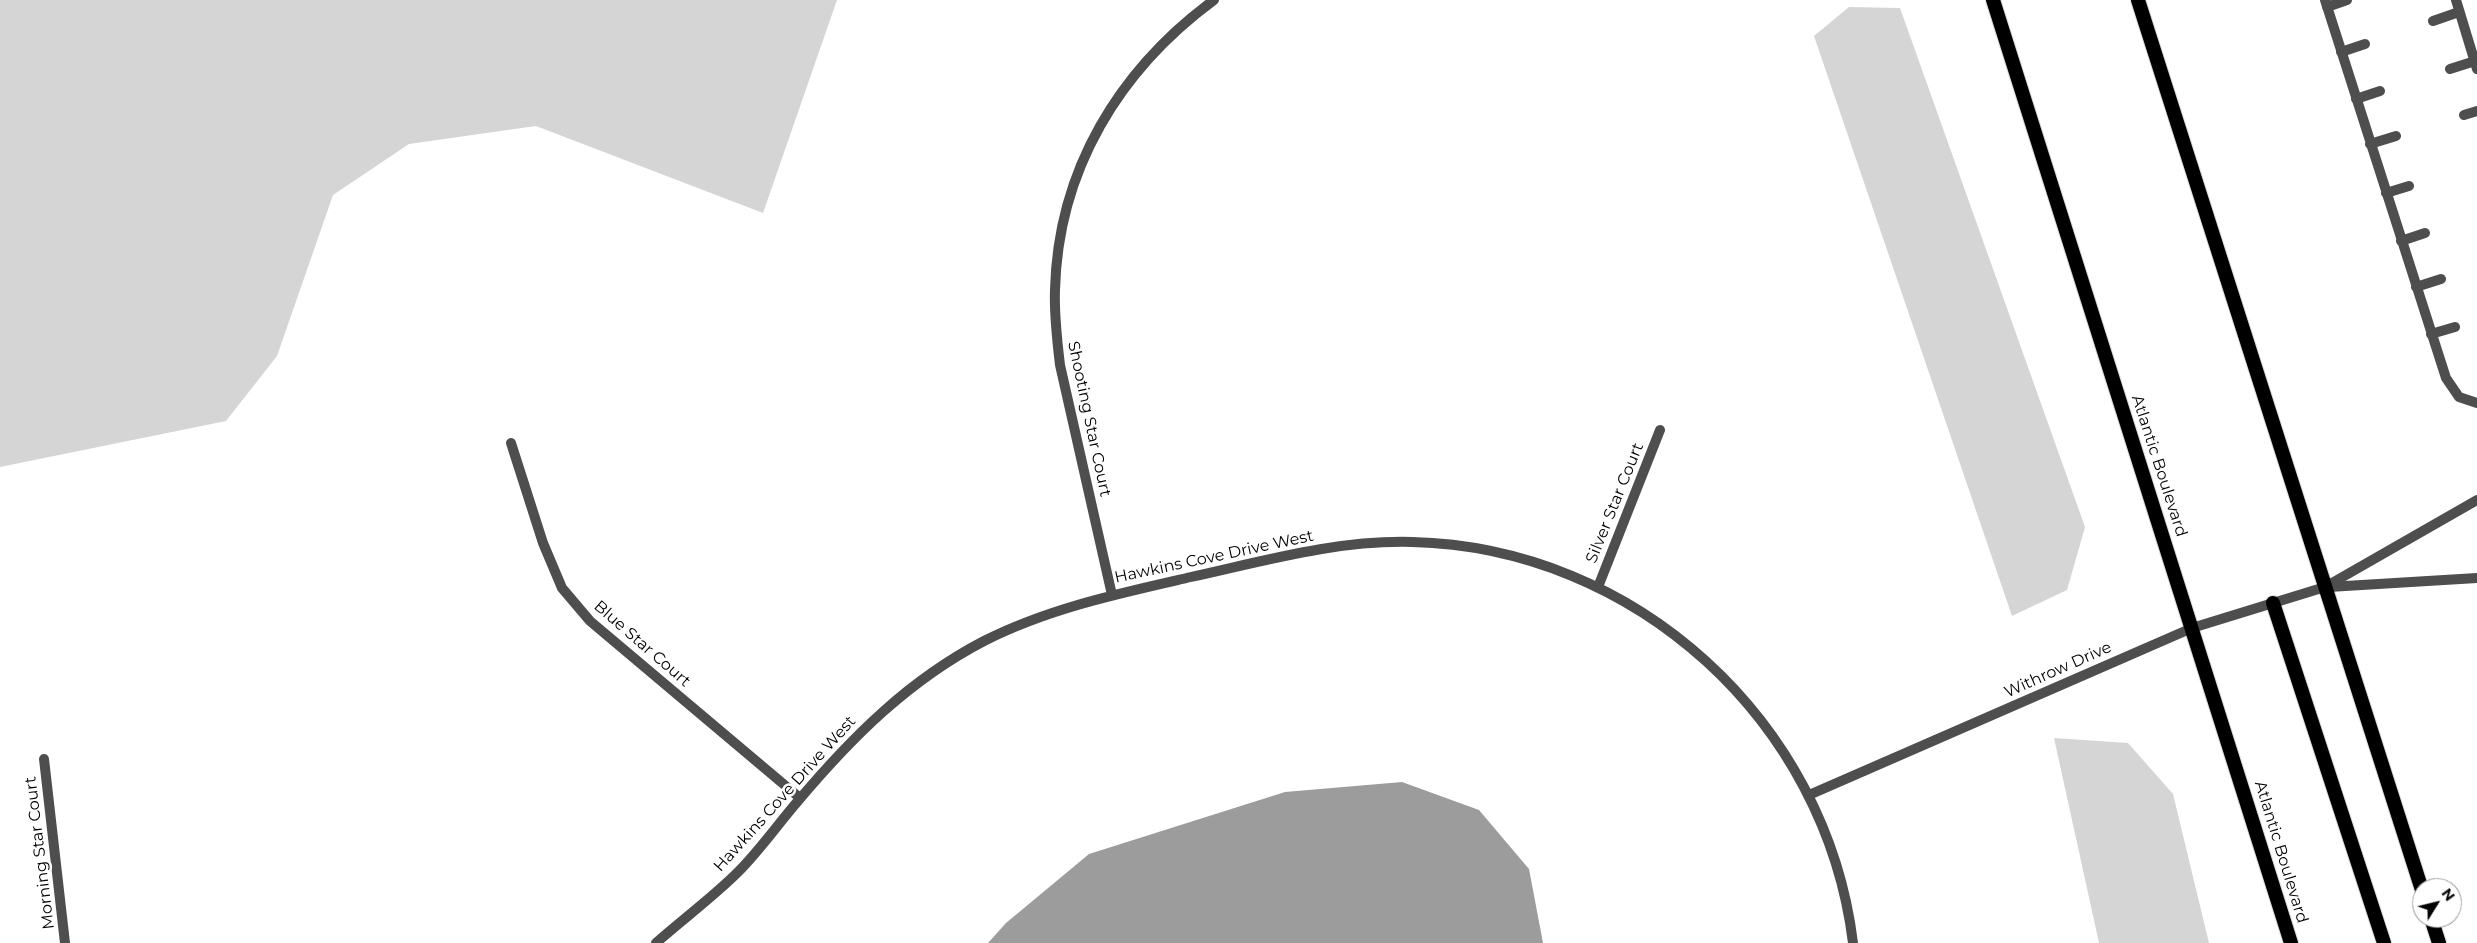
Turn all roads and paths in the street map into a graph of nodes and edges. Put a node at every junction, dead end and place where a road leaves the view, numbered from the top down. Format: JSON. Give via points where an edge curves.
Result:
{"nodes":[{"id":1,"x":1214,"y":0,"type":"edge"},
{"id":2,"x":1993,"y":0,"type":"edge"},
{"id":3,"x":2138,"y":0,"type":"edge"},
{"id":4,"x":2347,"y":0,"type":"edge"},
{"id":5,"x":2456,"y":0,"type":"edge"},
{"id":6,"x":2326,"y":3,"type":"edge"},
{"id":7,"x":2459,"y":12,"type":"junction"},
{"id":8,"x":2433,"y":21,"type":"dead end"},
{"id":9,"x":2365,"y":44,"type":"dead end"},
{"id":10,"x":2341,"y":52,"type":"junction"},
{"id":11,"x":2476,"y":65,"type":"edge"},
{"id":12,"x":2450,"y":69,"type":"dead end"},
{"id":13,"x":2380,"y":91,"type":"dead end"},
{"id":14,"x":2356,"y":98,"type":"junction"},
{"id":15,"x":2477,"y":111,"type":"edge"},
{"id":16,"x":2464,"y":115,"type":"dead end"},
{"id":17,"x":2396,"y":136,"type":"dead end"},
{"id":18,"x":2370,"y":144,"type":"junction"},
{"id":19,"x":2409,"y":186,"type":"dead end"},
{"id":20,"x":2386,"y":193,"type":"junction"},
{"id":21,"x":2425,"y":233,"type":"dead end"},
{"id":22,"x":2401,"y":241,"type":"junction"},
{"id":23,"x":2441,"y":280,"type":"dead end"},
{"id":24,"x":2416,"y":287,"type":"junction"},
{"id":25,"x":2455,"y":327,"type":"dead end"},
{"id":26,"x":2432,"y":334,"type":"junction"},
{"id":27,"x":2477,"y":403,"type":"edge"},
{"id":28,"x":1660,"y":430,"type":"dead end"},
{"id":29,"x":511,"y":443,"type":"dead end"},
{"id":30,"x":2477,"y":500,"type":"edge"},
{"id":31,"x":2477,"y":578,"type":"edge"},
{"id":32,"x":1598,"y":587,"type":"junction"},
{"id":33,"x":2325,"y":587,"type":"junction"},
{"id":34,"x":1112,"y":595,"type":"junction"},
{"id":35,"x":2274,"y":603,"type":"junction"},
{"id":36,"x":2192,"y":628,"type":"junction"},
{"id":37,"x":44,"y":759,"type":"dead end"},
{"id":38,"x":1809,"y":795,"type":"junction"},
{"id":39,"x":800,"y":798,"type":"junction"},
{"id":40,"x":2418,"y":878,"type":"edge"},
{"id":41,"x":2434,"y":928,"type":"edge"},
{"id":42,"x":65,"y":943,"type":"edge"},
{"id":43,"x":656,"y":943,"type":"edge"},
{"id":44,"x":1853,"y":943,"type":"edge"},
{"id":45,"x":2291,"y":943,"type":"edge"},
{"id":46,"x":2384,"y":943,"type":"edge"},
{"id":47,"x":2439,"y":943,"type":"edge"}],
"edges":[{"from":1,"to":34,"type":"street","name":"Shooting Star Court","via":[[1156,49],[1109,109],[1076,178],[1058,251],[1055,289],[1060,365]]},
{"from":2,"to":36,"type":"highway","name":"Atlantic Boulevard"},
{"from":3,"to":33,"type":"highway"},
{"from":4,"to":6,"type":"street"},
{"from":5,"to":7,"type":"street"},
{"from":6,"to":10,"type":"street"},
{"from":7,"to":8,"type":"street"},
{"from":7,"to":11,"type":"street"},
{"from":9,"to":10,"type":"street"},
{"from":10,"to":14,"type":"street"},
{"from":11,"to":12,"type":"street"},
{"from":13,"to":14,"type":"street"},
{"from":14,"to":18,"type":"street"},
{"from":15,"to":16,"type":"street"},
{"from":17,"to":18,"type":"street"},
{"from":18,"to":20,"type":"street"},
{"from":19,"to":20,"type":"street"},
{"from":20,"to":22,"type":"street"},
{"from":21,"to":22,"type":"street"},
{"from":22,"to":24,"type":"street"},
{"from":23,"to":24,"type":"street"},
{"from":24,"to":26,"type":"street"},
{"from":25,"to":26,"type":"street"},
{"from":26,"to":27,"type":"street","via":[[2446,378],[2459,397]]},
{"from":28,"to":32,"type":"street","name":"Silver Star Court"},
{"from":29,"to":39,"type":"street","name":"Blue Star Court","via":[[543,543],[562,588],[590,622]]},
{"from":30,"to":33,"type":"street"},
{"from":31,"to":33,"type":"street"},
{"from":32,"to":34,"type":"street","name":"Hawkins Cove Drive West","via":[[1531,561],[1485,549],[1414,542],[1366,543],[1319,549]]},
{"from":32,"to":38,"type":"street","name":"Hawkins Cove Drive West","via":[[1627,602],[1685,642],[1738,690],[1781,747]]},
{"from":33,"to":35,"type":"street","name":"Withrow Drive"},
{"from":33,"to":40,"type":"highway"},
{"from":34,"to":39,"type":"street","name":"Hawkins Cove Drive West","via":[[1033,619],[984,641],[938,669],[894,701],[854,738]]},
{"from":35,"to":36,"type":"street","name":"Withrow Drive"},
{"from":35,"to":46,"type":"highway"},
{"from":36,"to":38,"type":"street","name":"Withrow Drive"},
{"from":36,"to":45,"type":"highway","name":"Atlantic Boulevard"},
{"from":37,"to":42,"type":"street","name":"Morning Star Court"},
{"from":38,"to":44,"type":"street","name":"Hawkins Cove Drive West","via":[[1834,859]]},
{"from":39,"to":43,"type":"street","name":"Hawkins Cove Drive West","via":[[739,871]]},
{"from":41,"to":47,"type":"highway"}]}
